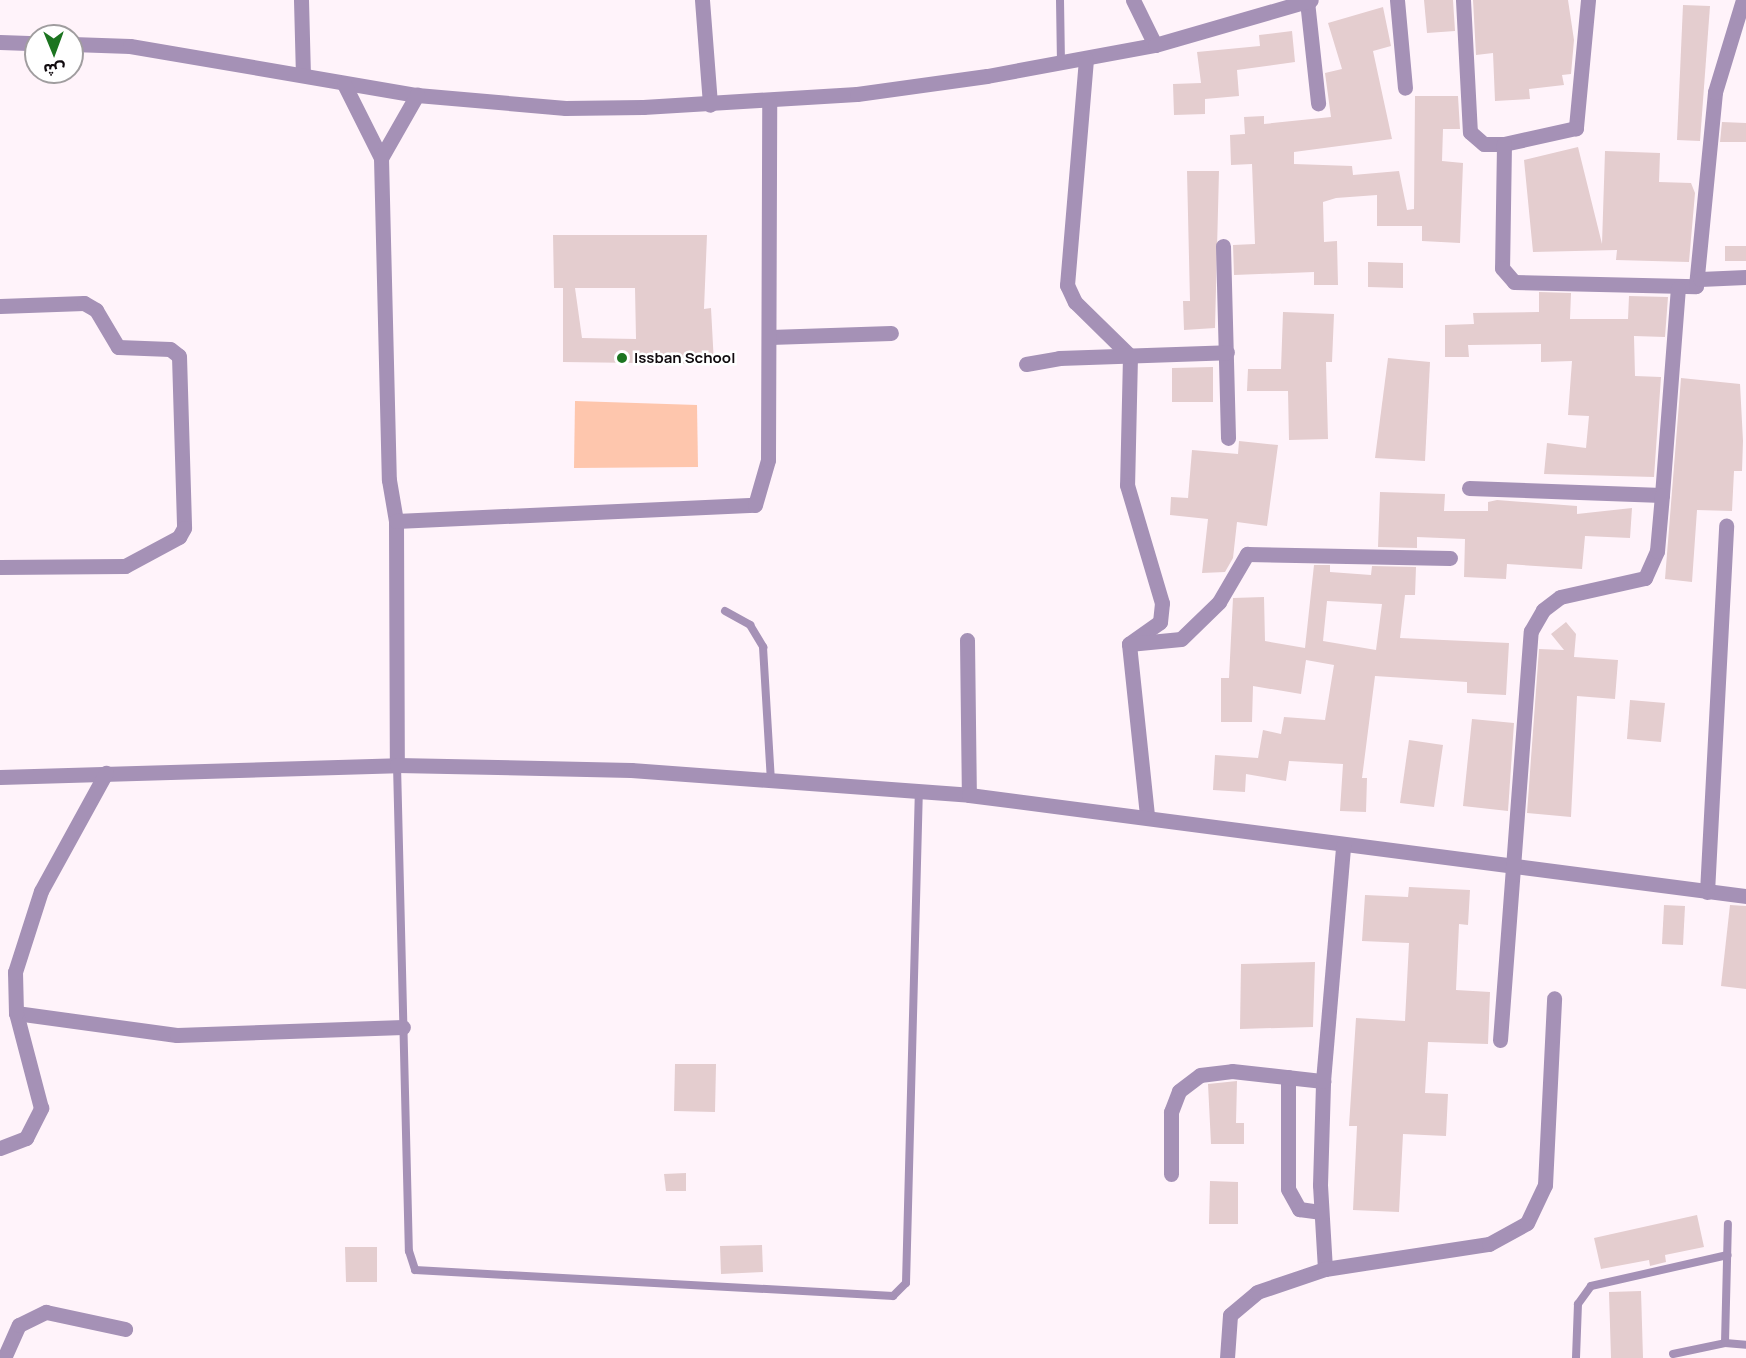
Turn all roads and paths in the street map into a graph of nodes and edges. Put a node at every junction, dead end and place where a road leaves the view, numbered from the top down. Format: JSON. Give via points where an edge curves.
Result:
{"nodes":[{"id":1,"x":301,"y":0,"type":"edge"},
{"id":2,"x":702,"y":0,"type":"edge"},
{"id":3,"x":1060,"y":0,"type":"edge"},
{"id":4,"x":1133,"y":0,"type":"edge"},
{"id":5,"x":1397,"y":0,"type":"edge"},
{"id":6,"x":1463,"y":0,"type":"edge"},
{"id":7,"x":1588,"y":0,"type":"edge"},
{"id":8,"x":1743,"y":0,"type":"edge"},
{"id":9,"x":1309,"y":1,"type":"edge"},
{"id":10,"x":0,"y":42,"type":"edge"},
{"id":11,"x":24,"y":43,"type":"edge"},
{"id":12,"x":84,"y":44,"type":"edge"},
{"id":13,"x":1155,"y":45,"type":"junction"},
{"id":14,"x":1086,"y":59,"type":"junction"},
{"id":15,"x":1061,"y":63,"type":"junction"},
{"id":16,"x":303,"y":75,"type":"junction"},
{"id":17,"x":344,"y":84,"type":"junction"},
{"id":18,"x":1405,"y":88,"type":"dead end"},
{"id":19,"x":417,"y":95,"type":"junction"},
{"id":20,"x":769,"y":101,"type":"junction"},
{"id":21,"x":1318,"y":103,"type":"dead end"},
{"id":22,"x":710,"y":105,"type":"junction"},
{"id":23,"x":1504,"y":144,"type":"junction"},
{"id":24,"x":381,"y":158,"type":"junction"},
{"id":25,"x":1223,"y":246,"type":"dead end"},
{"id":26,"x":1746,"y":277,"type":"edge"},
{"id":27,"x":1700,"y":279,"type":"junction"},
{"id":28,"x":1678,"y":289,"type":"junction"},
{"id":29,"x":0,"y":306,"type":"edge"},
{"id":30,"x":891,"y":333,"type":"dead end"},
{"id":31,"x":770,"y":337,"type":"junction"},
{"id":32,"x":1227,"y":352,"type":"junction"},
{"id":33,"x":1130,"y":356,"type":"junction"},
{"id":34,"x":1026,"y":364,"type":"dead end"},
{"id":35,"x":1228,"y":438,"type":"dead end"},
{"id":36,"x":1469,"y":488,"type":"dead end"},
{"id":37,"x":1662,"y":495,"type":"junction"},
{"id":38,"x":396,"y":521,"type":"junction"},
{"id":39,"x":1726,"y":525,"type":"dead end"},
{"id":40,"x":1450,"y":558,"type":"dead end"},
{"id":41,"x":0,"y":567,"type":"edge"},
{"id":42,"x":725,"y":611,"type":"dead end"},
{"id":43,"x":967,"y":640,"type":"dead end"},
{"id":44,"x":1129,"y":644,"type":"junction"},
{"id":45,"x":397,"y":765,"type":"junction"},
{"id":46,"x":106,"y":773,"type":"junction"},
{"id":47,"x":0,"y":777,"type":"edge"},
{"id":48,"x":771,"y":780,"type":"junction"},
{"id":49,"x":919,"y":790,"type":"junction"},
{"id":50,"x":969,"y":795,"type":"junction"},
{"id":51,"x":1147,"y":816,"type":"junction"},
{"id":52,"x":1343,"y":846,"type":"junction"},
{"id":53,"x":1515,"y":867,"type":"junction"},
{"id":54,"x":1707,"y":892,"type":"junction"},
{"id":55,"x":1746,"y":896,"type":"edge"},
{"id":56,"x":1554,"y":998,"type":"dead end"},
{"id":57,"x":15,"y":1013,"type":"junction"},
{"id":58,"x":404,"y":1027,"type":"junction"},
{"id":59,"x":1500,"y":1040,"type":"dead end"},
{"id":60,"x":1288,"y":1077,"type":"junction"},
{"id":61,"x":1323,"y":1081,"type":"junction"},
{"id":62,"x":0,"y":1148,"type":"edge"},
{"id":63,"x":1171,"y":1174,"type":"dead end"},
{"id":64,"x":1320,"y":1212,"type":"junction"},
{"id":65,"x":1728,"y":1224,"type":"dead end"},
{"id":66,"x":1728,"y":1255,"type":"junction"},
{"id":67,"x":1325,"y":1269,"type":"junction"},
{"id":68,"x":125,"y":1329,"type":"dead end"},
{"id":69,"x":1725,"y":1343,"type":"junction"},
{"id":70,"x":1746,"y":1345,"type":"edge"},
{"id":71,"x":1673,"y":1354,"type":"dead end"},
{"id":72,"x":4,"y":1358,"type":"edge"},
{"id":73,"x":1227,"y":1358,"type":"edge"},
{"id":74,"x":1576,"y":1358,"type":"edge"}],
"edges":[{"from":1,"to":16,"type":"street"},
{"from":2,"to":22,"type":"street"},
{"from":3,"to":15,"type":"lane"},
{"from":4,"to":13,"type":"street"},
{"from":5,"to":18,"type":"street"},
{"from":6,"to":23,"type":"street","via":[[1470,132],[1484,144]]},
{"from":7,"to":23,"type":"street","via":[[1576,128]]},
{"from":8,"to":27,"type":"street","via":[[1715,92]]},
{"from":9,"to":13,"type":"street"},
{"from":9,"to":21,"type":"street"},
{"from":10,"to":11,"type":"street"},
{"from":12,"to":16,"type":"street","via":[[130,46]]},
{"from":13,"to":14,"type":"street"},
{"from":14,"to":15,"type":"street"},
{"from":14,"to":33,"type":"street","via":[[1067,285],[1075,302]]},
{"from":15,"to":20,"type":"street"},
{"from":16,"to":17,"type":"street"},
{"from":17,"to":19,"type":"street"},
{"from":17,"to":24,"type":"street"},
{"from":19,"to":22,"type":"street","via":[[565,108]]},
{"from":19,"to":24,"type":"street"},
{"from":20,"to":22,"type":"street"},
{"from":20,"to":31,"type":"street"},
{"from":23,"to":28,"type":"street","via":[[1505,276],[1514,282]]},
{"from":24,"to":38,"type":"street","via":[[389,480]]},
{"from":25,"to":32,"type":"street"},
{"from":26,"to":27,"type":"street"},
{"from":27,"to":28,"type":"street","via":[[1696,286]]},
{"from":28,"to":37,"type":"street"},
{"from":29,"to":41,"type":"street","via":[[84,303],[96,310],[118,347],[170,349],[179,356],[184,528],[179,537],[125,566]]},
{"from":30,"to":31,"type":"street"},
{"from":31,"to":38,"type":"street","via":[[768,460],[759,499],[748,508]]},
{"from":32,"to":33,"type":"street"},
{"from":32,"to":35,"type":"street"},
{"from":33,"to":34,"type":"street"},
{"from":33,"to":44,"type":"street","via":[[1127,485],[1162,603],[1160,622]]},
{"from":36,"to":37,"type":"street"},
{"from":37,"to":53,"type":"street","via":[[1657,550],[1645,578],[1560,597],[1534,623]]},
{"from":38,"to":45,"type":"street"},
{"from":39,"to":54,"type":"street"},
{"from":40,"to":44,"type":"street","via":[[1247,554],[1219,602],[1181,639]]},
{"from":42,"to":48,"type":"lane","via":[[750,625],[764,647]]},
{"from":43,"to":50,"type":"street"},
{"from":44,"to":51,"type":"street"},
{"from":45,"to":46,"type":"street"},
{"from":45,"to":48,"type":"street"},
{"from":45,"to":58,"type":"lane"},
{"from":46,"to":47,"type":"street"},
{"from":46,"to":57,"type":"street","via":[[41,891],[15,972]]},
{"from":48,"to":49,"type":"street"},
{"from":49,"to":50,"type":"street"},
{"from":49,"to":58,"type":"lane","via":[[906,1283],[893,1296],[415,1270],[409,1251]]},
{"from":50,"to":51,"type":"street"},
{"from":51,"to":52,"type":"street"},
{"from":52,"to":53,"type":"street"},
{"from":52,"to":61,"type":"street"},
{"from":53,"to":54,"type":"street"},
{"from":53,"to":59,"type":"street"},
{"from":54,"to":55,"type":"street"},
{"from":56,"to":67,"type":"street","via":[[1545,1185],[1527,1223],[1489,1244]]},
{"from":57,"to":58,"type":"street","via":[[177,1035]]},
{"from":57,"to":62,"type":"street","via":[[41,1108],[26,1138]]},
{"from":60,"to":61,"type":"street"},
{"from":60,"to":63,"type":"street","via":[[1232,1071],[1200,1075],[1179,1091],[1171,1112]]},
{"from":60,"to":64,"type":"street","via":[[1288,1189],[1299,1209]]},
{"from":61,"to":64,"type":"street"},
{"from":64,"to":67,"type":"street"},
{"from":65,"to":66,"type":"lane"},
{"from":66,"to":69,"type":"lane"},
{"from":66,"to":74,"type":"lane","via":[[1591,1286],[1578,1304]]},
{"from":67,"to":73,"type":"street","via":[[1279,1282],[1241,1303],[1230,1315]]},
{"from":68,"to":72,"type":"street","via":[[46,1312],[19,1325]]},
{"from":69,"to":70,"type":"lane"},
{"from":69,"to":71,"type":"lane"}]}
